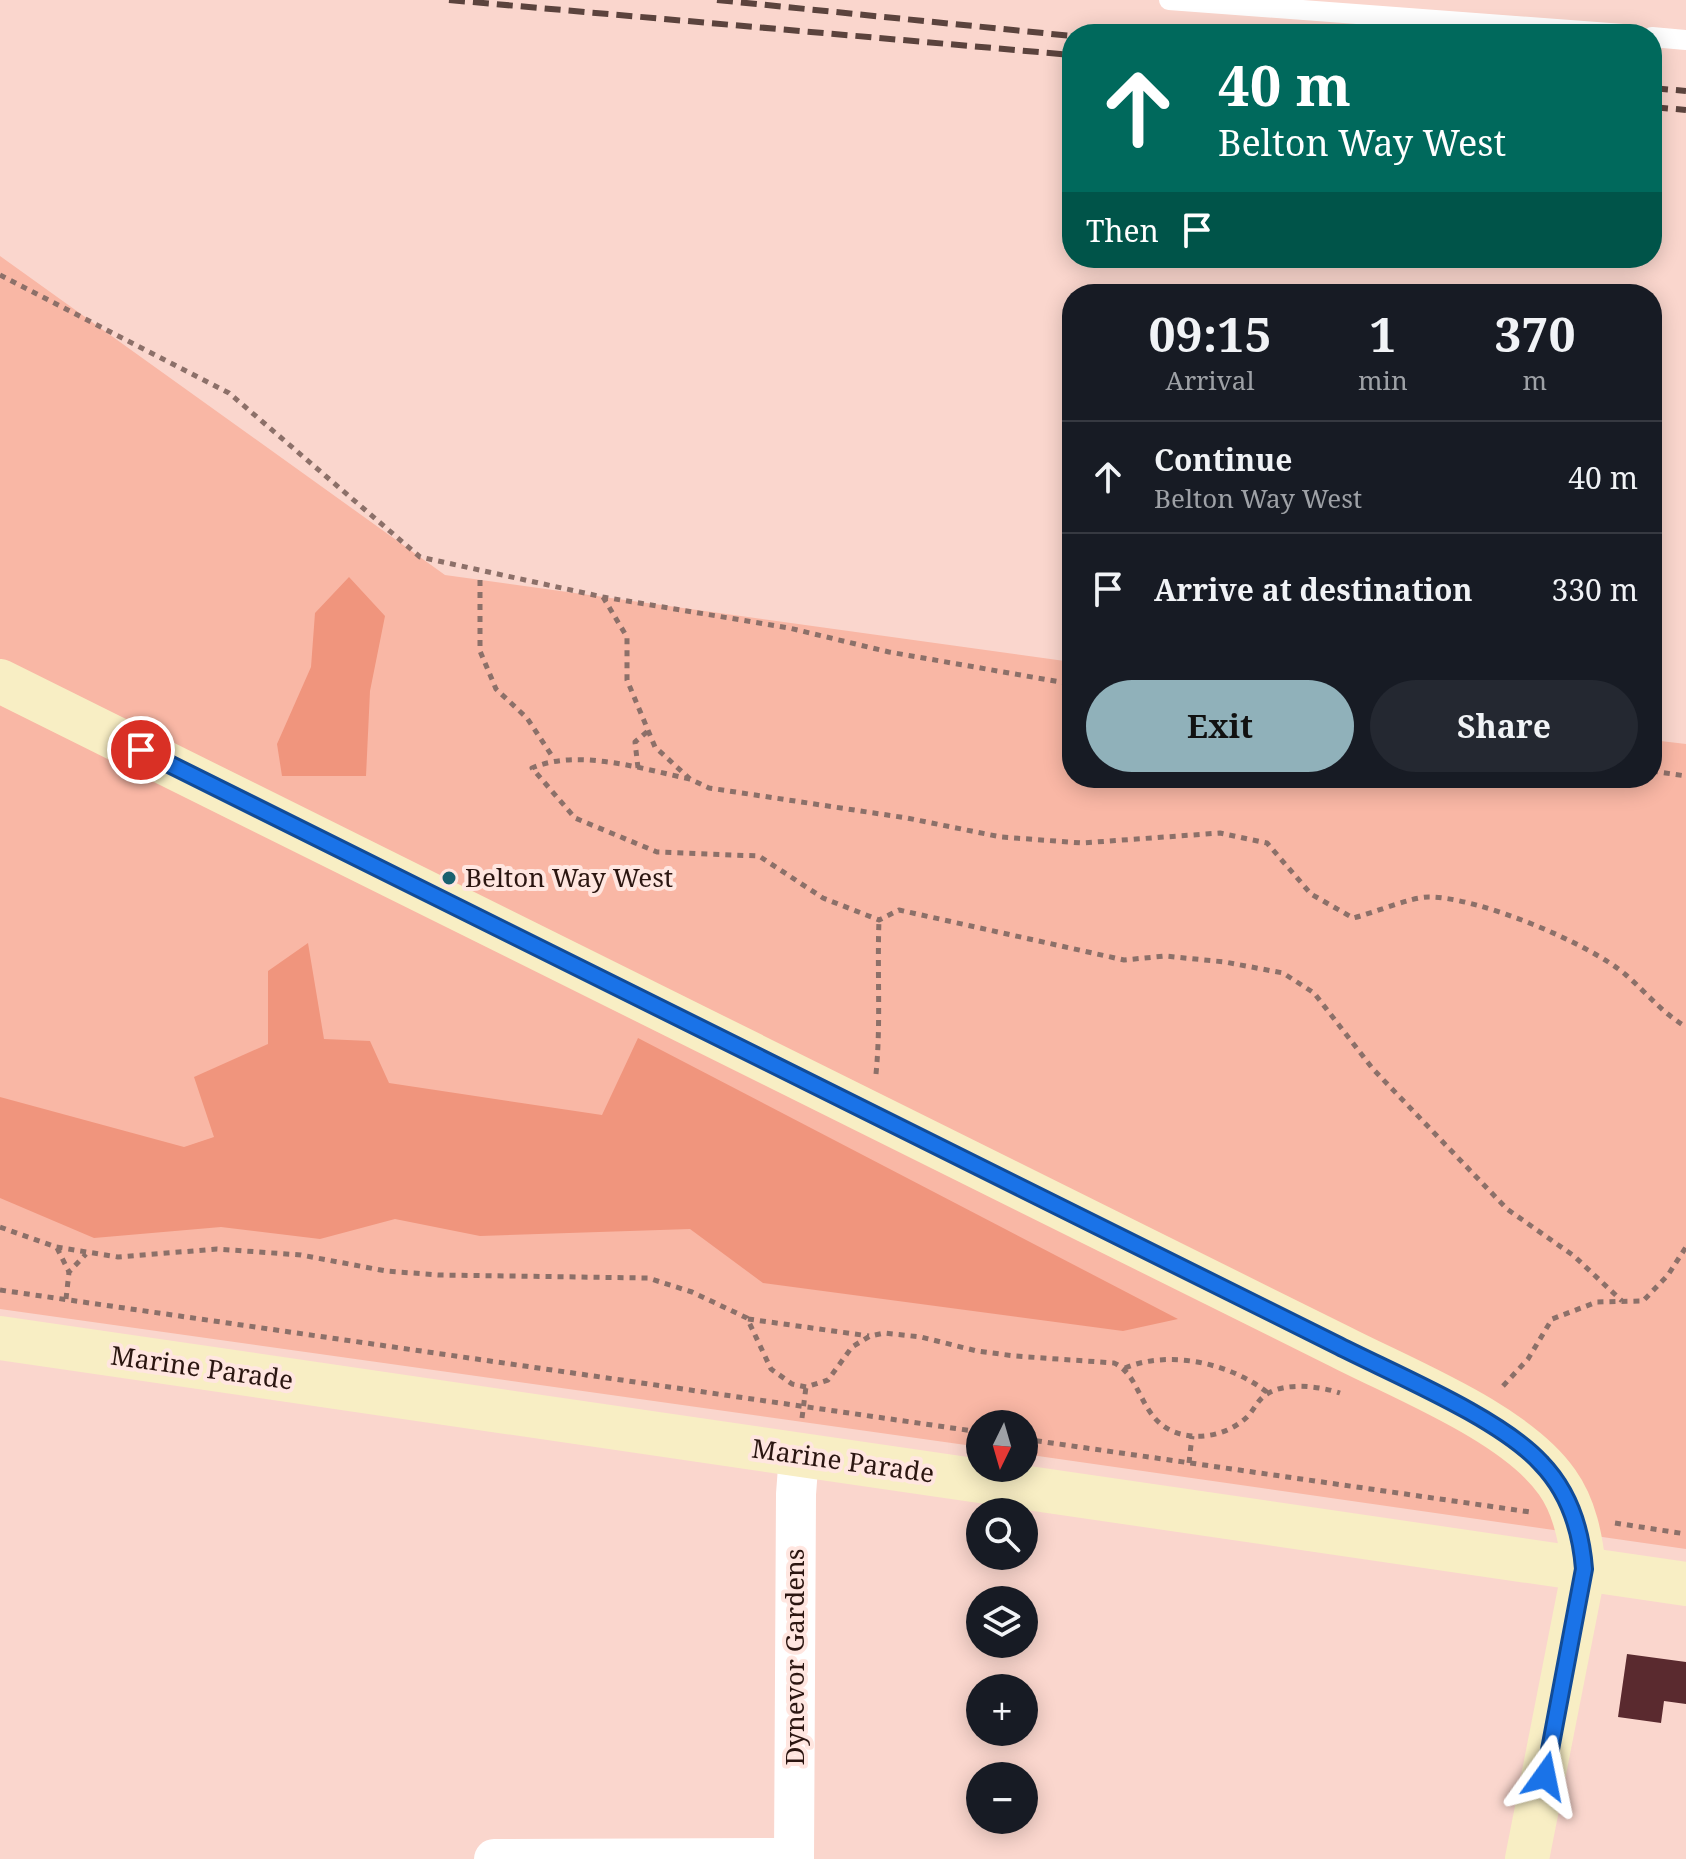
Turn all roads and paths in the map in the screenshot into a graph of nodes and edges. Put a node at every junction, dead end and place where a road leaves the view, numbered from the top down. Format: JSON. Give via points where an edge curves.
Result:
{"nodes":[{"id":1,"x":1169,"y":0,"type":"edge"},
{"id":2,"x":1489,"y":24,"type":"edge"},
{"id":3,"x":1662,"y":38,"type":"edge"},
{"id":4,"x":1686,"y":40,"type":"edge"},
{"id":5,"x":0,"y":275,"type":"edge"},
{"id":6,"x":480,"y":580,"type":"dead end"},
{"id":7,"x":603,"y":597,"type":"junction"},
{"id":8,"x":0,"y":681,"type":"edge"},
{"id":9,"x":1062,"y":682,"type":"edge"},
{"id":10,"x":648,"y":731,"type":"junction"},
{"id":11,"x":554,"y":759,"type":"junction"},
{"id":12,"x":638,"y":768,"type":"junction"},
{"id":13,"x":1662,"y":772,"type":"edge"},
{"id":14,"x":1686,"y":776,"type":"edge"},
{"id":15,"x":690,"y":779,"type":"junction"},
{"id":16,"x":879,"y":920,"type":"junction"},
{"id":17,"x":1686,"y":1027,"type":"edge"},
{"id":18,"x":872,"y":1114,"type":"junction"},
{"id":19,"x":0,"y":1227,"type":"edge"},
{"id":20,"x":56,"y":1247,"type":"junction"},
{"id":21,"x":1686,"y":1247,"type":"edge"},
{"id":22,"x":87,"y":1253,"type":"junction"},
{"id":23,"x":69,"y":1272,"type":"junction"},
{"id":24,"x":0,"y":1290,"type":"edge"},
{"id":25,"x":66,"y":1299,"type":"junction"},
{"id":26,"x":1622,"y":1301,"type":"junction"},
{"id":27,"x":747,"y":1318,"type":"junction"},
{"id":28,"x":870,"y":1336,"type":"junction"},
{"id":29,"x":0,"y":1338,"type":"edge"},
{"id":30,"x":1125,"y":1368,"type":"junction"},
{"id":31,"x":1268,"y":1393,"type":"junction"},
{"id":32,"x":1347,"y":1396,"type":"dead end"},
{"id":33,"x":1476,"y":1417,"type":"junction"},
{"id":34,"x":966,"y":1430,"type":"edge"},
{"id":35,"x":1192,"y":1436,"type":"junction"},
{"id":36,"x":1038,"y":1441,"type":"edge"},
{"id":37,"x":799,"y":1455,"type":"junction"},
{"id":38,"x":1189,"y":1463,"type":"junction"},
{"id":39,"x":1574,"y":1517,"type":"junction"},
{"id":40,"x":1686,"y":1534,"type":"edge"},
{"id":41,"x":1584,"y":1569,"type":"junction"},
{"id":42,"x":1686,"y":1584,"type":"edge"},
{"id":43,"x":794,"y":1858,"type":"edge"},
{"id":44,"x":494,"y":1859,"type":"edge"},
{"id":45,"x":1527,"y":1859,"type":"edge"}],
"edges":[{"from":1,"to":2,"type":"lane"},
{"from":3,"to":4,"type":"lane"},
{"from":5,"to":7,"type":"path","via":[[229,393],[420,557]]},
{"from":6,"to":11,"type":"path","via":[[480,651],[496,689],[527,718]]},
{"from":7,"to":9,"type":"path"},
{"from":7,"to":10,"type":"path","via":[[627,637],[627,680]]},
{"from":8,"to":18,"type":"street"},
{"from":10,"to":12,"type":"path","via":[[635,742]]},
{"from":10,"to":15,"type":"path","via":[[655,747]]},
{"from":11,"to":12,"type":"path"},
{"from":11,"to":16,"type":"path","via":[[532,768],[575,818],[657,852],[759,856],[823,898]]},
{"from":12,"to":15,"type":"path"},
{"from":13,"to":14,"type":"path"},
{"from":15,"to":17,"type":"path","via":[[725,791],[1001,837],[1082,843],[1220,833],[1267,843],[1311,894],[1353,918],[1427,896],[1481,906],[1600,957],[1626,975],[1658,1010]]},
{"from":16,"to":18,"type":"path","via":[[881,1022]]},
{"from":16,"to":26,"type":"path","via":[[899,910],[1124,960],[1165,956],[1283,973],[1314,993],[1365,1060],[1507,1209],[1574,1256]]},
{"from":18,"to":33,"type":"street"},
{"from":19,"to":20,"type":"path"},
{"from":20,"to":22,"type":"path"},
{"from":20,"to":23,"type":"path"},
{"from":21,"to":26,"type":"path","via":[[1643,1301]]},
{"from":22,"to":23,"type":"path"},
{"from":22,"to":27,"type":"path","via":[[118,1257],[217,1249],[451,1276],[639,1277],[692,1292]]},
{"from":23,"to":25,"type":"path"},
{"from":24,"to":25,"type":"path"},
{"from":25,"to":34,"type":"path"},
{"from":26,"to":33,"type":"path","via":[[1597,1302],[1552,1319],[1528,1359]]},
{"from":27,"to":28,"type":"path"},
{"from":27,"to":28,"type":"path","via":[[771,1369],[806,1387],[828,1380],[852,1347]]},
{"from":28,"to":30,"type":"path","via":[[921,1337],[977,1351]]},
{"from":29,"to":37,"type":"street","name":"Marine Parade"},
{"from":30,"to":31,"type":"path","via":[[1153,1361],[1204,1364],[1248,1377]]},
{"from":30,"to":35,"type":"path","via":[[1149,1413],[1171,1431]]},
{"from":31,"to":32,"type":"path","via":[[1305,1387]]},
{"from":31,"to":35,"type":"path","via":[[1234,1426],[1215,1435]]},
{"from":33,"to":39,"type":"street","via":[[1540,1461],[1559,1484]]},
{"from":35,"to":38,"type":"path"},
{"from":36,"to":38,"type":"path"},
{"from":37,"to":41,"type":"street","name":"Marine Parade"},
{"from":37,"to":43,"type":"street","name":"Dynevor Gardens"},
{"from":38,"to":39,"type":"path"},
{"from":39,"to":40,"type":"path"},
{"from":39,"to":41,"type":"street"},
{"from":41,"to":42,"type":"street","name":"Marine Parade"},
{"from":41,"to":45,"type":"street"},
{"from":43,"to":44,"type":"street"}]}
